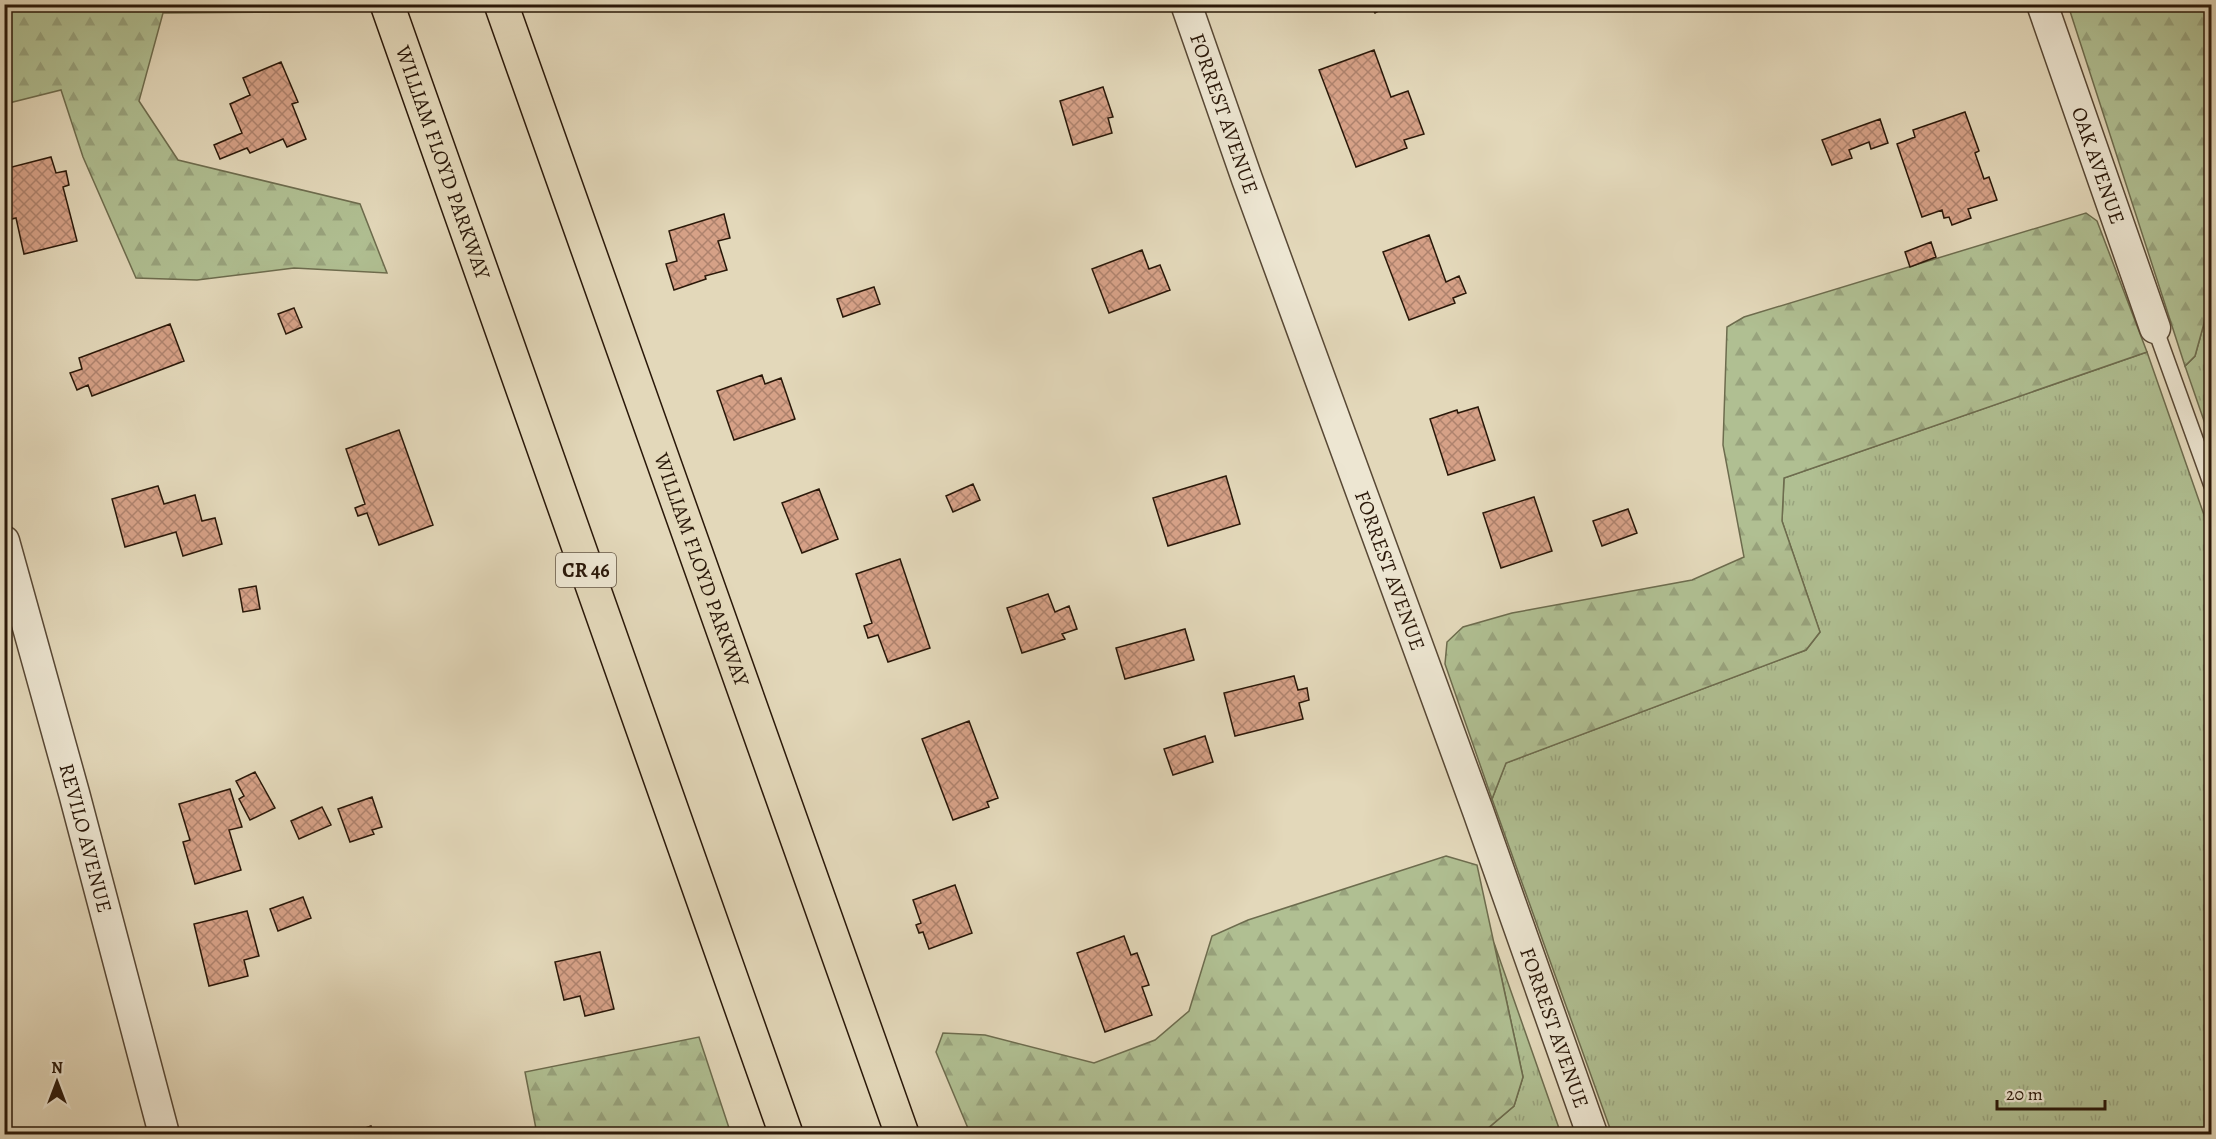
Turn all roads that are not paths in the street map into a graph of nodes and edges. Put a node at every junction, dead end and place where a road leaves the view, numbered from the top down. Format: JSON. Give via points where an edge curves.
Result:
{"nodes":[{"id":1,"x":387,"y":4,"type":"edge"},
{"id":2,"x":501,"y":4,"type":"edge"},
{"id":3,"x":1185,"y":4,"type":"edge"},
{"id":4,"x":2043,"y":4,"type":"edge"},
{"id":5,"x":2155,"y":328,"type":"joint"},
{"id":6,"x":2211,"y":486,"type":"edge"},
{"id":7,"x":4,"y":540,"type":"edge"},
{"id":8,"x":164,"y":1134,"type":"edge"},
{"id":9,"x":786,"y":1134,"type":"edge"},
{"id":10,"x":902,"y":1134,"type":"edge"},
{"id":11,"x":1592,"y":1134,"type":"edge"}],
"edges":[{"from":1,"to":9,"type":"highway","name":"WILLIAM FLOYD PARKWAY","number":"CR 46"},
{"from":2,"to":10,"type":"highway","name":"WILLIAM FLOYD PARKWAY"},
{"from":3,"to":11,"type":"street","name":"FORREST AVENUE"},
{"from":4,"to":5,"type":"street","name":"OAK AVENUE"},
{"from":5,"to":6,"type":"lane"},
{"from":7,"to":8,"type":"street","name":"REVILO AVENUE"}]}
